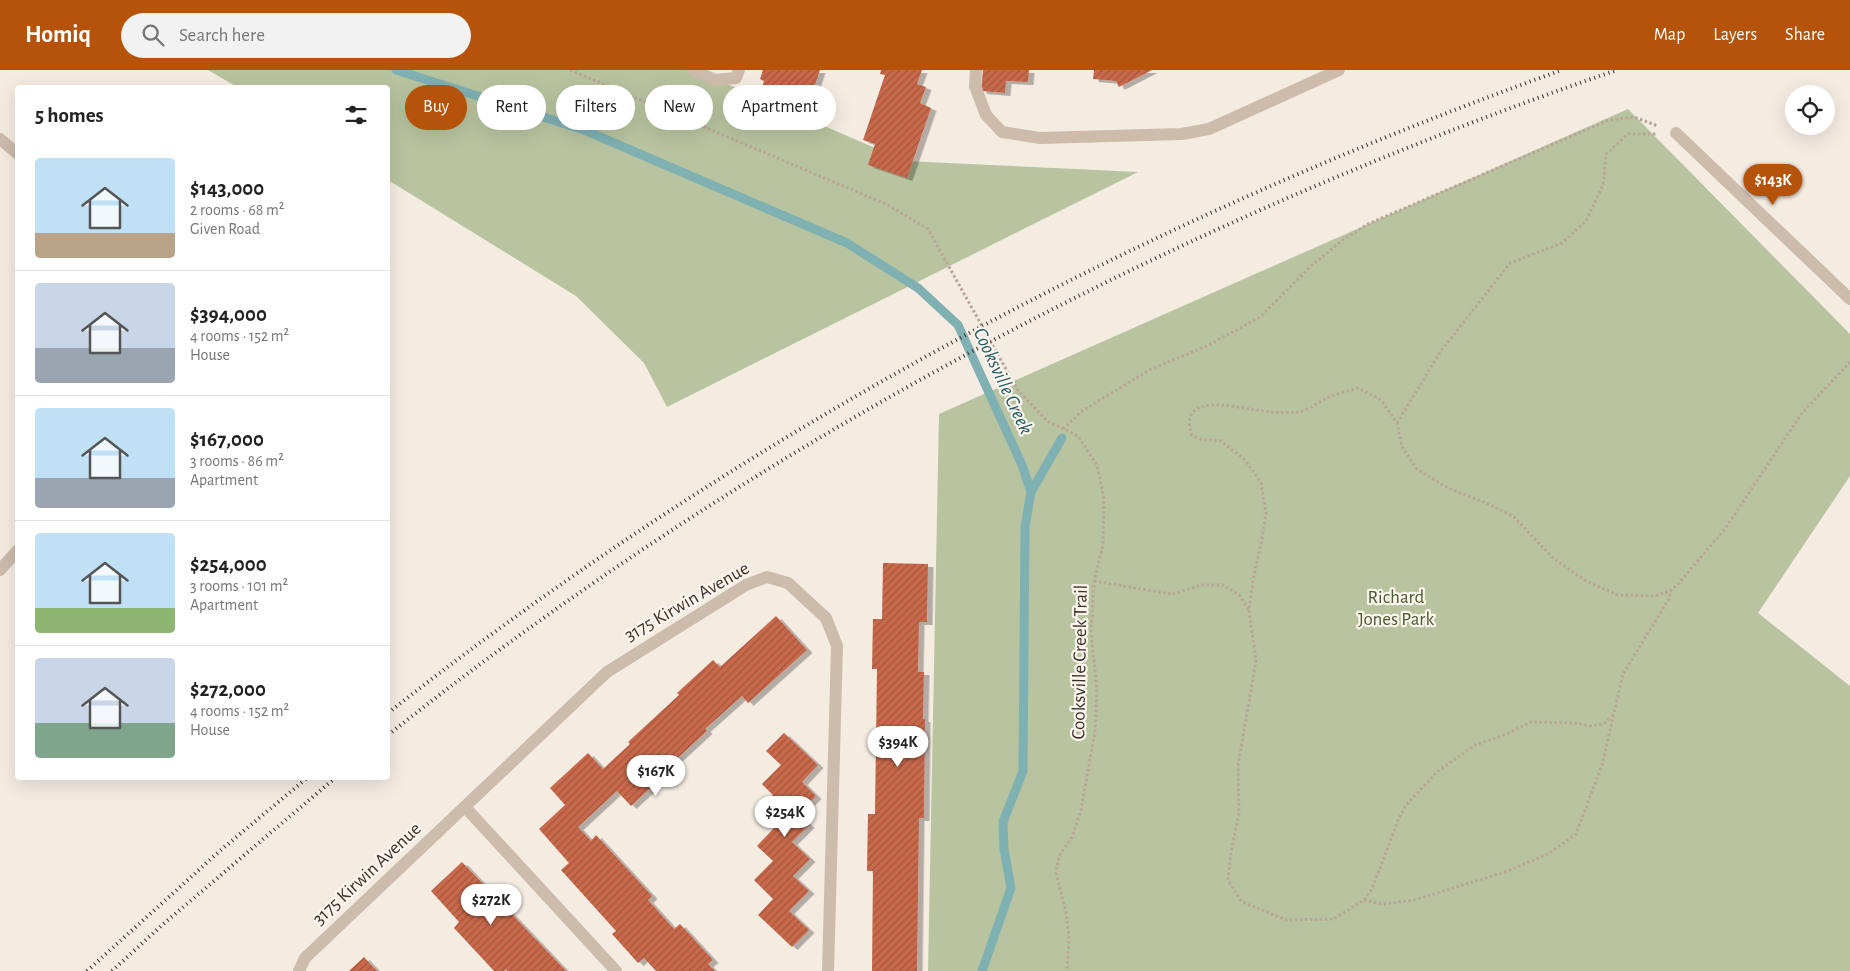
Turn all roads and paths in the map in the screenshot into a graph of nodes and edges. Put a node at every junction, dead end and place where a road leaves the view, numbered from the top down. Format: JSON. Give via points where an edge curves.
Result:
{"nodes":[{"id":1,"x":570,"y":70,"type":"edge"},
{"id":2,"x":693,"y":70,"type":"edge"},
{"id":3,"x":739,"y":70,"type":"edge"},
{"id":4,"x":976,"y":70,"type":"edge"},
{"id":5,"x":1339,"y":70,"type":"edge"},
{"id":6,"x":1676,"y":133,"type":"junction"},
{"id":7,"x":0,"y":138,"type":"edge"},
{"id":8,"x":15,"y":151,"type":"edge"},
{"id":9,"x":1850,"y":300,"type":"edge"},
{"id":10,"x":1850,"y":362,"type":"edge"},
{"id":11,"x":1397,"y":424,"type":"junction"},
{"id":12,"x":1063,"y":429,"type":"junction"},
{"id":13,"x":15,"y":553,"type":"edge"},
{"id":14,"x":0,"y":570,"type":"edge"},
{"id":15,"x":1094,"y":581,"type":"junction"},
{"id":16,"x":1670,"y":591,"type":"junction"},
{"id":17,"x":1249,"y":611,"type":"junction"},
{"id":18,"x":1613,"y":715,"type":"junction"},
{"id":19,"x":465,"y":807,"type":"junction"},
{"id":20,"x":1364,"y":900,"type":"junction"},
{"id":21,"x":299,"y":971,"type":"edge"},
{"id":22,"x":616,"y":971,"type":"edge"},
{"id":23,"x":828,"y":971,"type":"edge"},
{"id":24,"x":1067,"y":971,"type":"edge"}],
"edges":[{"from":1,"to":12,"type":"path","name":"Cooksville Creek Trail","via":[[888,205],[928,229],[1017,389],[1047,421]]},
{"from":2,"to":3,"type":"street","via":[[715,80],[736,78]]},
{"from":4,"to":5,"type":"street","via":[[975,86],[986,115],[1002,132],[1040,138],[1182,134],[1209,129]]},
{"from":6,"to":9,"type":"street"},
{"from":6,"to":11,"type":"path","via":[[1628,134],[1606,154],[1603,184],[1586,221],[1562,243],[1510,263],[1441,351]]},
{"from":6,"to":12,"type":"path","via":[[1634,117],[1609,120],[1368,224],[1312,265],[1260,317],[1206,346],[1151,369],[1082,411]]},
{"from":7,"to":8,"type":"street"},
{"from":10,"to":16,"type":"path","via":[[1802,413],[1725,529]]},
{"from":11,"to":16,"type":"path","via":[[1402,447],[1418,469],[1448,488],[1514,517],[1554,559],[1586,581],[1618,595],[1654,596]]},
{"from":11,"to":17,"type":"path","via":[[1381,400],[1358,388],[1328,397],[1300,412],[1264,411],[1228,404],[1196,409],[1190,416],[1192,435],[1222,441],[1244,459],[1261,482],[1266,513]]},
{"from":12,"to":15,"type":"path","name":"Cooksville Creek Trail","via":[[1078,436],[1097,465],[1104,499],[1103,545]]},
{"from":13,"to":14,"type":"street"},
{"from":15,"to":17,"type":"path","via":[[1172,594],[1202,585],[1223,585],[1239,595]]},
{"from":15,"to":24,"type":"path","name":"Cooksville Creek Trail","via":[[1091,633],[1097,690],[1095,731],[1081,810],[1072,837],[1059,856],[1056,873],[1069,938]]},
{"from":16,"to":18,"type":"path","via":[[1623,674]]},
{"from":17,"to":20,"type":"path","via":[[1256,661],[1238,766],[1239,813],[1228,880],[1242,902],[1286,920],[1334,919]]},
{"from":18,"to":20,"type":"path","via":[[1605,723],[1592,726],[1575,722],[1531,722],[1475,745],[1438,771],[1406,805],[1372,889]]},
{"from":18,"to":20,"type":"path","via":[[1602,764],[1576,834],[1548,854],[1505,872],[1414,900],[1384,904]]},
{"from":19,"to":21,"type":"street","name":"3175 Kirwin Avenue","via":[[305,958]]},
{"from":19,"to":22,"type":"street"},
{"from":19,"to":23,"type":"street","name":"3175 Kirwin Avenue","via":[[607,672],[746,585],[767,577],[788,584],[826,618],[836,646]]}]}
